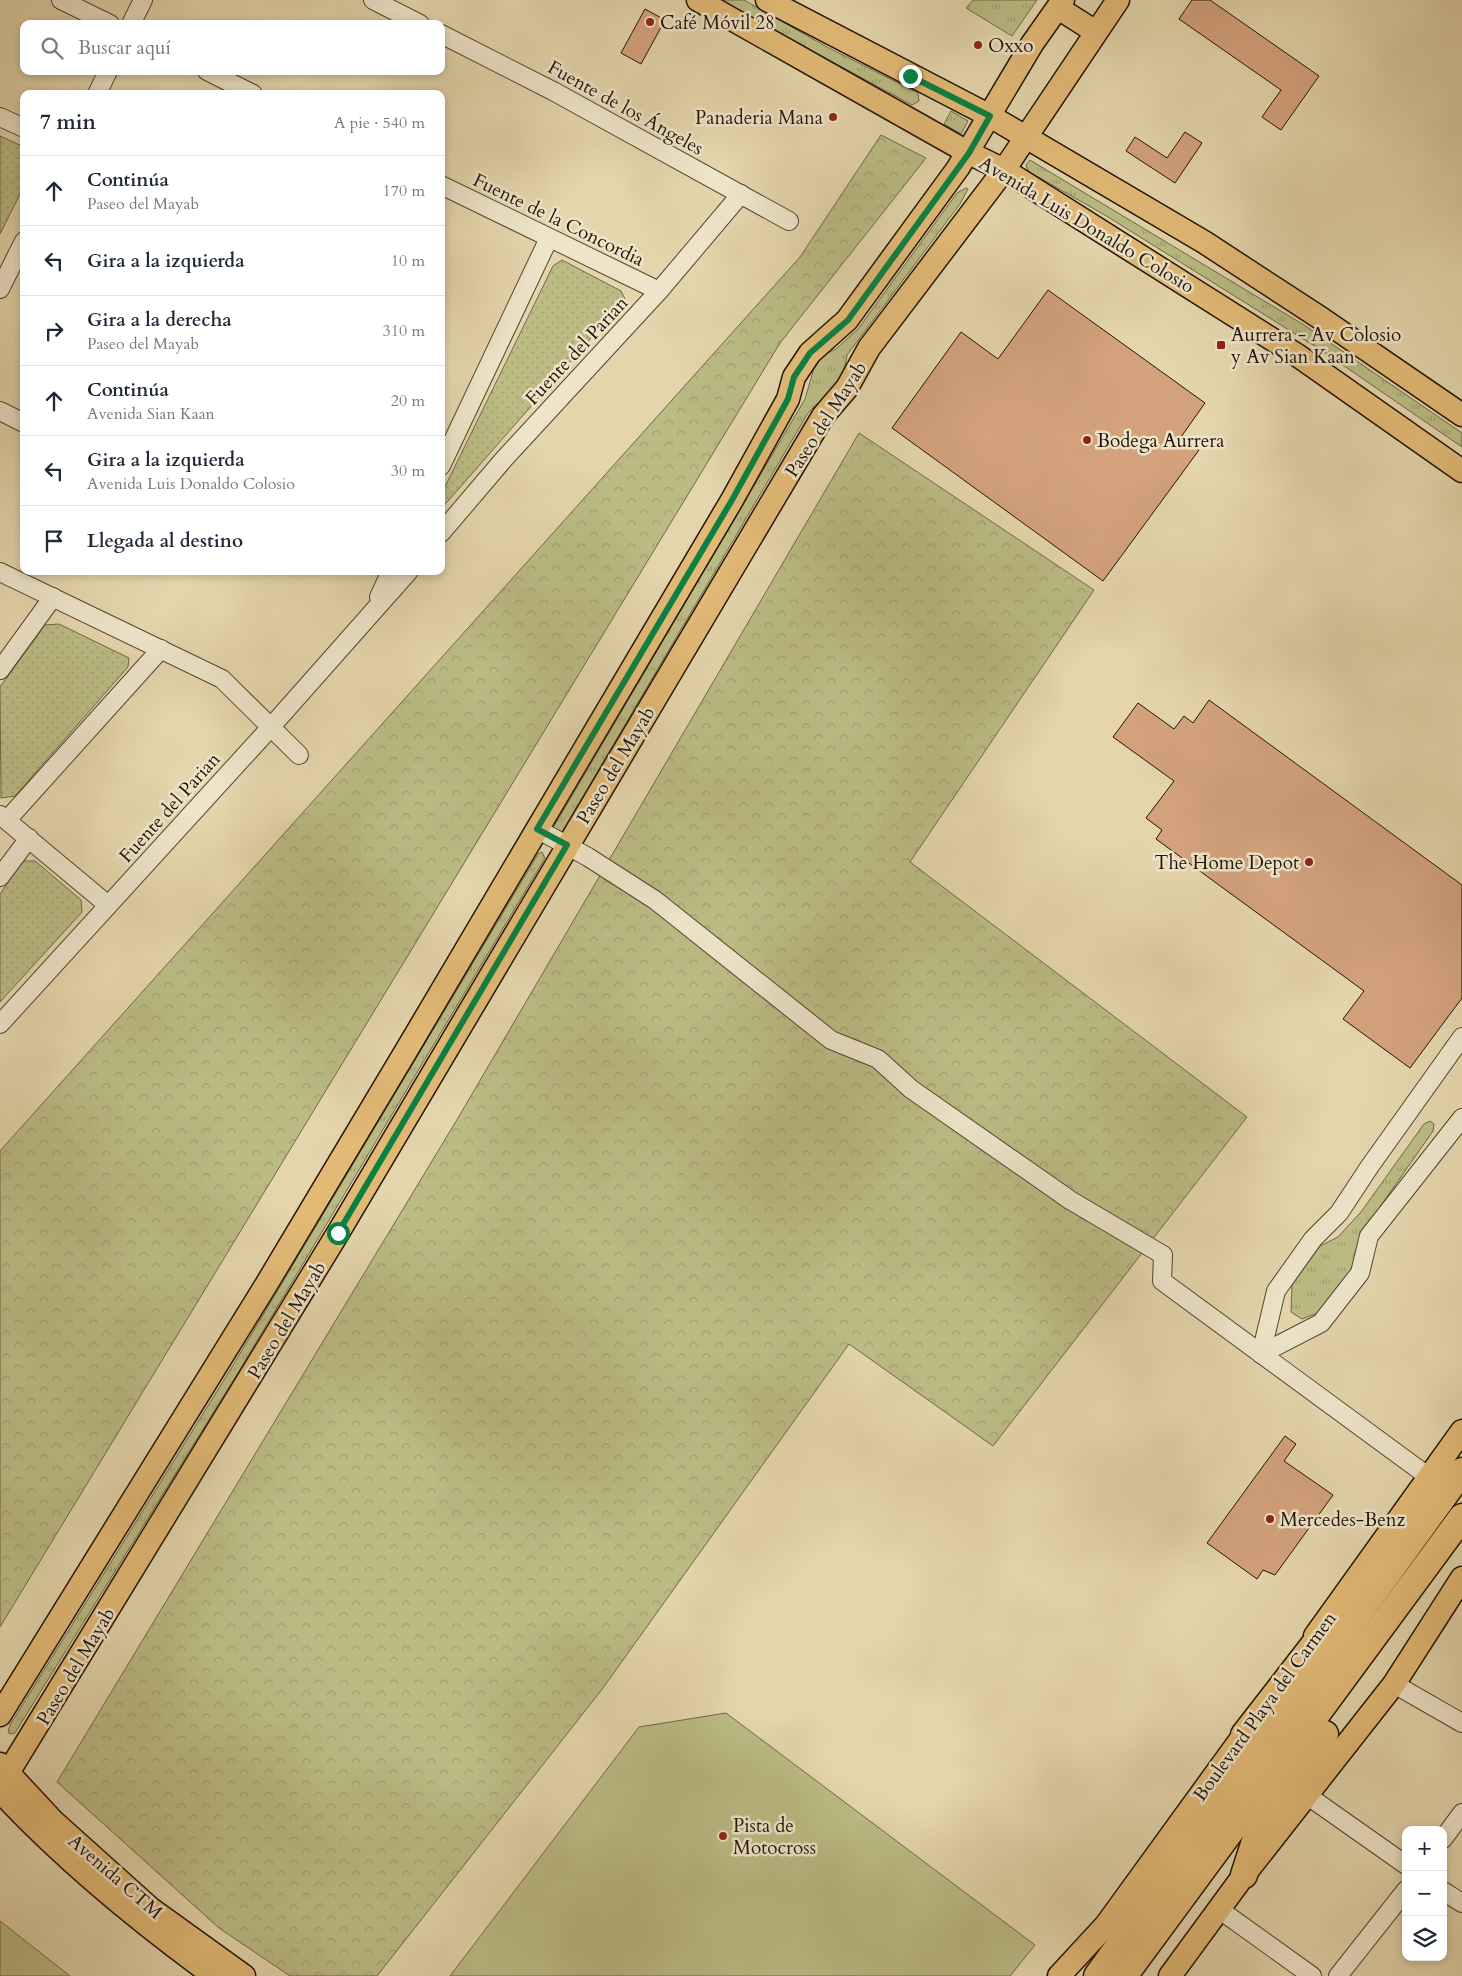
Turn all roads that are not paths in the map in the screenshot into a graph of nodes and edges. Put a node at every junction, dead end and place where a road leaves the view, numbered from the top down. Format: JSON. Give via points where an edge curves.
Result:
{"nodes":[{"id":1,"x":61,"y":0,"type":"edge"},
{"id":2,"x":143,"y":0,"type":"edge"},
{"id":3,"x":374,"y":0,"type":"edge"},
{"id":4,"x":698,"y":0,"type":"edge"},
{"id":5,"x":767,"y":0,"type":"edge"},
{"id":6,"x":1118,"y":0,"type":"edge"},
{"id":7,"x":1060,"y":4,"type":"edge"},
{"id":8,"x":102,"y":20,"type":"edge"},
{"id":9,"x":133,"y":20,"type":"edge"},
{"id":10,"x":412,"y":20,"type":"edge"},
{"id":11,"x":1096,"y":32,"type":"junction"},
{"id":12,"x":445,"y":36,"type":"edge"},
{"id":13,"x":106,"y":75,"type":"edge"},
{"id":14,"x":215,"y":75,"type":"edge"},
{"id":15,"x":99,"y":90,"type":"edge"},
{"id":16,"x":245,"y":90,"type":"edge"},
{"id":17,"x":990,"y":116,"type":"junction"},
{"id":18,"x":0,"y":117,"type":"edge"},
{"id":19,"x":20,"y":126,"type":"edge"},
{"id":20,"x":1025,"y":138,"type":"junction"},
{"id":21,"x":969,"y":153,"type":"junction"},
{"id":22,"x":1004,"y":170,"type":"junction"},
{"id":23,"x":445,"y":187,"type":"edge"},
{"id":24,"x":740,"y":194,"type":"junction"},
{"id":25,"x":789,"y":221,"type":"dead end"},
{"id":26,"x":549,"y":238,"type":"junction"},
{"id":27,"x":20,"y":250,"type":"edge"},
{"id":28,"x":11,"y":270,"type":"edge"},
{"id":29,"x":0,"y":289,"type":"edge"},
{"id":30,"x":659,"y":291,"type":"junction"},
{"id":31,"x":0,"y":411,"type":"edge"},
{"id":32,"x":1462,"y":415,"type":"edge"},
{"id":33,"x":20,"y":421,"type":"edge"},
{"id":34,"x":445,"y":458,"type":"edge"},
{"id":35,"x":1462,"y":471,"type":"edge"},
{"id":36,"x":445,"y":528,"type":"edge"},
{"id":37,"x":0,"y":572,"type":"edge"},
{"id":38,"x":389,"y":575,"type":"edge"},
{"id":39,"x":405,"y":575,"type":"edge"},
{"id":40,"x":53,"y":597,"type":"junction"},
{"id":41,"x":369,"y":617,"type":"junction"},
{"id":42,"x":161,"y":649,"type":"junction"},
{"id":43,"x":0,"y":670,"type":"edge"},
{"id":44,"x":270,"y":728,"type":"junction"},
{"id":45,"x":298,"y":755,"type":"dead end"},
{"id":46,"x":4,"y":817,"type":"edge"},
{"id":47,"x":537,"y":829,"type":"junction"},
{"id":48,"x":29,"y":838,"type":"junction"},
{"id":49,"x":567,"y":845,"type":"junction"},
{"id":50,"x":0,"y":877,"type":"edge"},
{"id":51,"x":108,"y":905,"type":"junction"},
{"id":52,"x":0,"y":1024,"type":"edge"},
{"id":53,"x":1462,"y":1037,"type":"edge"},
{"id":54,"x":1462,"y":1118,"type":"edge"},
{"id":55,"x":1261,"y":1354,"type":"junction"},
{"id":56,"x":1462,"y":1431,"type":"edge"},
{"id":57,"x":1462,"y":1453,"type":"edge"},
{"id":58,"x":1462,"y":1471,"type":"edge"},
{"id":59,"x":1429,"y":1477,"type":"junction"},
{"id":60,"x":1462,"y":1517,"type":"edge"},
{"id":61,"x":1462,"y":1539,"type":"edge"},
{"id":62,"x":1462,"y":1578,"type":"edge"},
{"id":63,"x":1394,"y":1684,"type":"junction"},
{"id":64,"x":0,"y":1715,"type":"edge"},
{"id":65,"x":1462,"y":1723,"type":"edge"},
{"id":66,"x":1244,"y":1735,"type":"junction"},
{"id":67,"x":2,"y":1779,"type":"edge"},
{"id":68,"x":1308,"y":1796,"type":"junction"},
{"id":69,"x":1462,"y":1813,"type":"edge"},
{"id":70,"x":1447,"y":1834,"type":"edge"},
{"id":71,"x":1402,"y":1862,"type":"edge"},
{"id":72,"x":1244,"y":1875,"type":"junction"},
{"id":73,"x":1447,"y":1894,"type":"edge"},
{"id":74,"x":1402,"y":1895,"type":"edge"},
{"id":75,"x":1462,"y":1903,"type":"edge"},
{"id":76,"x":1220,"y":1910,"type":"junction"},
{"id":77,"x":214,"y":1976,"type":"edge"},
{"id":78,"x":244,"y":1976,"type":"edge"},
{"id":79,"x":1059,"y":1976,"type":"edge"},
{"id":80,"x":1097,"y":1976,"type":"edge"},
{"id":81,"x":1124,"y":1976,"type":"edge"},
{"id":82,"x":1170,"y":1976,"type":"edge"},
{"id":83,"x":1312,"y":1976,"type":"edge"},
{"id":84,"x":1338,"y":1976,"type":"edge"}],
"edges":[{"from":1,"to":8,"type":"street"},
{"from":2,"to":9,"type":"street"},
{"from":3,"to":10,"type":"street"},
{"from":4,"to":21,"type":"main road","name":"Avenida Luis Donaldo Colosio"},
{"from":5,"to":17,"type":"main road"},
{"from":6,"to":11,"type":"main road","name":"Paseo del Mayab"},
{"from":7,"to":11,"type":"main road"},
{"from":7,"to":17,"type":"main road","name":"Paseo del Mayab","via":[[1032,44]]},
{"from":11,"to":20,"type":"main road","name":"Paseo del Mayab"},
{"from":12,"to":24,"type":"street","name":"Fuente de los Ángeles","via":[[553,91]]},
{"from":13,"to":15,"type":"street"},
{"from":14,"to":16,"type":"street"},
{"from":17,"to":20,"type":"main road"},
{"from":17,"to":21,"type":"main road","name":"Paseo del Mayab"},
{"from":18,"to":19,"type":"street"},
{"from":20,"to":22,"type":"main road","name":"Paseo del Mayab"},
{"from":20,"to":32,"type":"main road","via":[[1204,242]]},
{"from":21,"to":22,"type":"main road","name":"Avenida Luis Donaldo Colosio"},
{"from":21,"to":47,"type":"main road","name":"Paseo del Mayab","via":[[848,320],[810,353],[794,377],[788,399],[732,500]]},
{"from":22,"to":35,"type":"main road","name":"Avenida Luis Donaldo Colosio","via":[[1296,355]]},
{"from":22,"to":49,"type":"main road","name":"Paseo del Mayab","via":[[869,348],[847,388],[823,416]]},
{"from":23,"to":26,"type":"street","name":"Fuente de la Concordia"},
{"from":24,"to":25,"type":"street","name":"Fuente de los Ángeles"},
{"from":24,"to":30,"type":"street","name":"Fuente del Parian"},
{"from":26,"to":30,"type":"street","name":"Fuente de la Concordia"},
{"from":26,"to":34,"type":"street"},
{"from":27,"to":28,"type":"street"},
{"from":28,"to":29,"type":"street"},
{"from":30,"to":36,"type":"street","name":"Fuente del Parian","via":[[504,459]]},
{"from":31,"to":33,"type":"street"},
{"from":37,"to":40,"type":"street"},
{"from":38,"to":41,"type":"street","name":"Fuente del Parian"},
{"from":39,"to":41,"type":"street","name":"Fuente del Parian"},
{"from":40,"to":42,"type":"street"},
{"from":40,"to":43,"type":"street"},
{"from":41,"to":44,"type":"street","name":"Fuente del Parian"},
{"from":42,"to":44,"type":"street","via":[[222,679]]},
{"from":42,"to":46,"type":"street"},
{"from":44,"to":45,"type":"street"},
{"from":44,"to":51,"type":"street","name":"Fuente del Parian"},
{"from":46,"to":48,"type":"street"},
{"from":47,"to":49,"type":"street"},
{"from":47,"to":64,"type":"main road","name":"Paseo del Mayab","via":[[266,1285]]},
{"from":48,"to":50,"type":"street"},
{"from":48,"to":51,"type":"street"},
{"from":49,"to":55,"type":"street","via":[[655,900],[831,1040],[878,1059],[911,1089],[1070,1200],[1163,1255],[1162,1281]]},
{"from":49,"to":67,"type":"main road","name":"Paseo del Mayab","via":[[338,1233]]},
{"from":51,"to":52,"type":"street","name":"Fuente del Parian"},
{"from":53,"to":55,"type":"street","via":[[1339,1213],[1313,1240],[1276,1291]]},
{"from":54,"to":55,"type":"street","via":[[1369,1236],[1360,1273],[1321,1324]]},
{"from":55,"to":59,"type":"street"},
{"from":56,"to":59,"type":"main road","name":"Boulevard Playa del Carmen"},
{"from":57,"to":66,"type":"highway"},
{"from":58,"to":80,"type":"highway"},
{"from":59,"to":66,"type":"main road","name":"Boulevard Playa del Carmen"},
{"from":60,"to":81,"type":"highway"},
{"from":61,"to":72,"type":"highway","via":[[1304,1763],[1256,1838]]},
{"from":62,"to":63,"type":"main road"},
{"from":63,"to":65,"type":"street"},
{"from":63,"to":68,"type":"main road"},
{"from":66,"to":79,"type":"main road","name":"Boulevard Playa del Carmen","via":[[1106,1925]]},
{"from":67,"to":77,"type":"main road","name":"Avenida CTM","via":[[88,1878]]},
{"from":67,"to":78,"type":"main road","name":"Avenida CTM","via":[[151,1909]]},
{"from":68,"to":71,"type":"street"},
{"from":68,"to":72,"type":"main road"},
{"from":69,"to":70,"type":"street"},
{"from":72,"to":76,"type":"main road"},
{"from":73,"to":75,"type":"street"},
{"from":74,"to":84,"type":"street"},
{"from":76,"to":82,"type":"main road"},
{"from":76,"to":83,"type":"street"}]}
